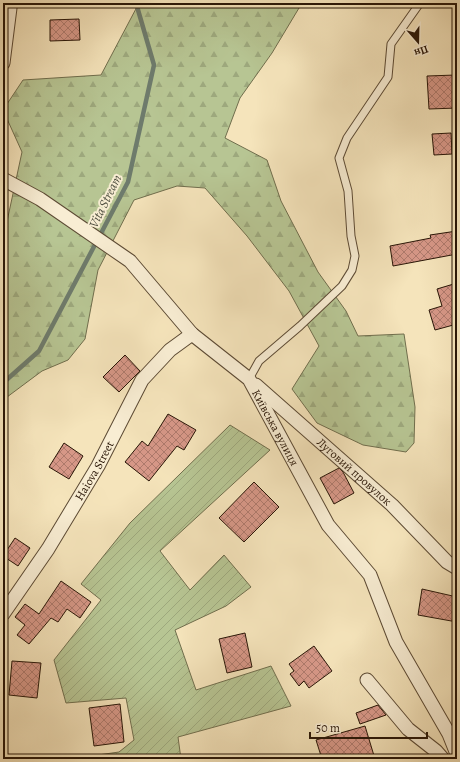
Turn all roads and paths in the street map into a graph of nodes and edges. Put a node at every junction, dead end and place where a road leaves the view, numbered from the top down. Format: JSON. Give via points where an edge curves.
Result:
{"nodes":[{"id":1,"x":7,"y":3,"type":"edge"},
{"id":2,"x":420,"y":3,"type":"edge"},
{"id":3,"x":3,"y":63,"type":"edge"},
{"id":4,"x":3,"y":178,"type":"edge"},
{"id":5,"x":192,"y":334,"type":"junction"},
{"id":6,"x":249,"y":379,"type":"junction"},
{"id":7,"x":457,"y":568,"type":"edge"},
{"id":8,"x":3,"y":614,"type":"edge"},
{"id":9,"x":367,"y":680,"type":"dead end"},
{"id":10,"x":457,"y":754,"type":"edge"},
{"id":11,"x":443,"y":759,"type":"edge"}],
"edges":[{"from":1,"to":3,"type":"street","via":[[10,8]]},
{"from":2,"to":6,"type":"lane","via":[[391,44],[388,77],[347,138],[340,158],[348,190],[355,256],[352,270],[342,286],[259,361]]},
{"from":4,"to":5,"type":"street","name":"Київська вулиця","via":[[40,198],[130,261]]},
{"from":5,"to":6,"type":"street","name":"Київська вулиця"},
{"from":5,"to":8,"type":"street","name":"Haiova Street","via":[[170,350],[142,380],[98,466],[48,549]]},
{"from":6,"to":7,"type":"street","name":"Луговий провулок","via":[[392,505],[447,562]]},
{"from":6,"to":10,"type":"street","name":"Київська вулиця","via":[[328,525],[370,574],[396,642],[449,734]]},
{"from":9,"to":11,"type":"street","via":[[408,729]]}]}
